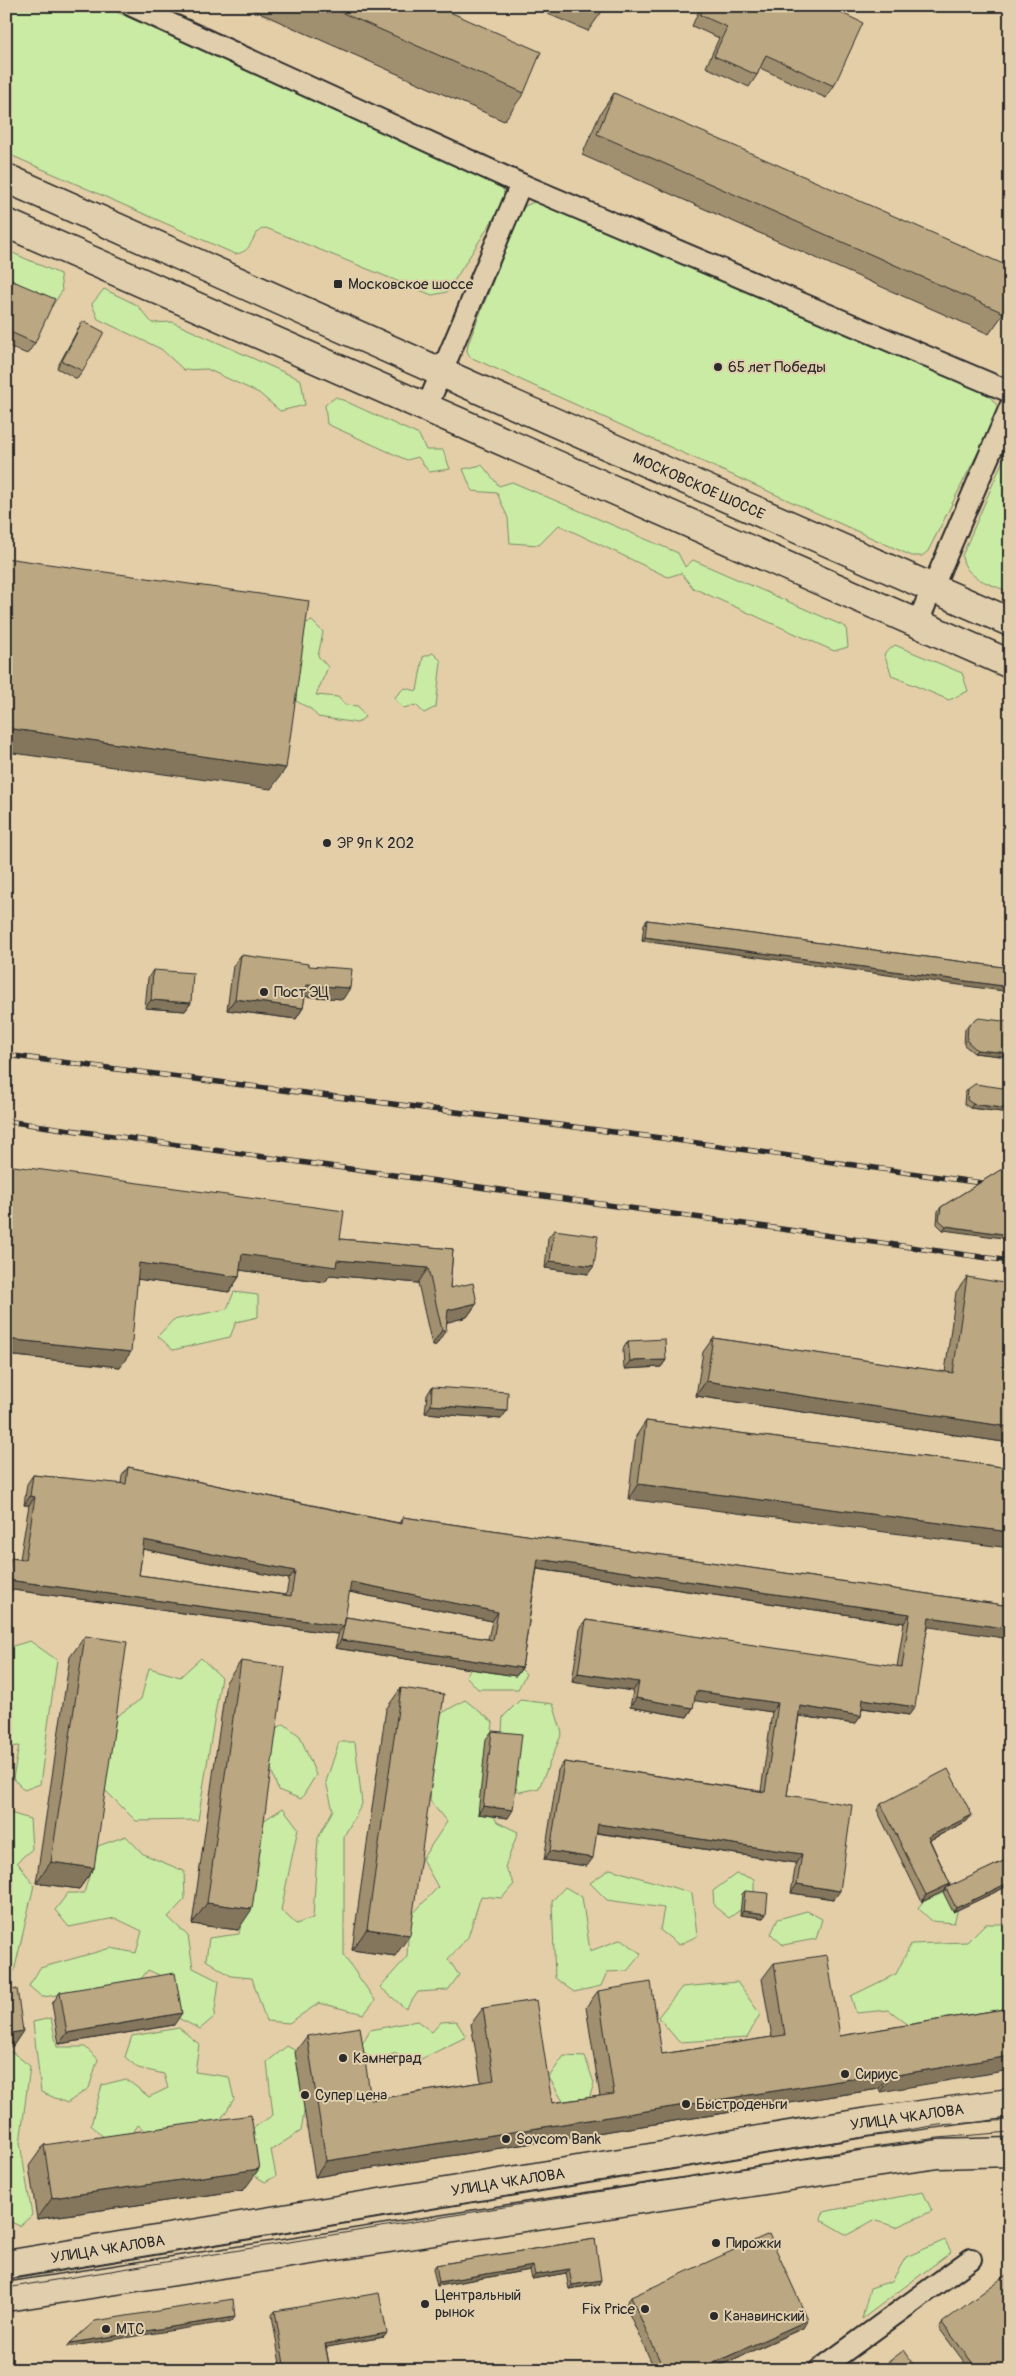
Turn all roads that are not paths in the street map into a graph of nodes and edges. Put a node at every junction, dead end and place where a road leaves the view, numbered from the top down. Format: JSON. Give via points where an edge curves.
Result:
{"nodes":[{"id":1,"x":132,"y":6,"type":"edge"},
{"id":2,"x":6,"y":178,"type":"edge"},
{"id":3,"x":522,"y":184,"type":"junction"},
{"id":4,"x":6,"y":223,"type":"edge"},
{"id":5,"x":442,"y":372,"type":"junction"},
{"id":6,"x":1010,"y":392,"type":"edge"},
{"id":7,"x":1010,"y":407,"type":"edge"},
{"id":8,"x":426,"y":409,"type":"junction"},
{"id":9,"x":932,"y":588,"type":"junction"},
{"id":10,"x":1010,"y":622,"type":"edge"},
{"id":11,"x":917,"y":624,"type":"junction"},
{"id":12,"x":1010,"y":664,"type":"edge"},
{"id":13,"x":1010,"y":2103,"type":"edge"},
{"id":14,"x":1010,"y":2152,"type":"edge"},
{"id":15,"x":971,"y":2259,"type":"dead end"},
{"id":16,"x":6,"y":2265,"type":"edge"},
{"id":17,"x":6,"y":2298,"type":"edge"},
{"id":18,"x":819,"y":2370,"type":"edge"}],
"edges":[{"from":1,"to":3,"type":"street"},
{"from":2,"to":5,"type":"main road","name":"МОСКОВСКОЕ ШОССЕ"},
{"from":3,"to":5,"type":"street"},
{"from":3,"to":6,"type":"street"},
{"from":4,"to":8,"type":"main road"},
{"from":5,"to":8,"type":"street"},
{"from":5,"to":9,"type":"main road","name":"МОСКОВСКОЕ ШОССЕ"},
{"from":7,"to":9,"type":"street"},
{"from":8,"to":11,"type":"main road"},
{"from":9,"to":10,"type":"main road","name":"МОСКОВСКОЕ ШОССЕ"},
{"from":9,"to":11,"type":"street"},
{"from":11,"to":12,"type":"main road"},
{"from":13,"to":16,"type":"main road","name":"УЛИЦА ЧКАЛОВА","via":[[868,2122]]},
{"from":14,"to":17,"type":"main road","via":[[939,2154],[874,2163]]},
{"from":15,"to":18,"type":"street"}]}
